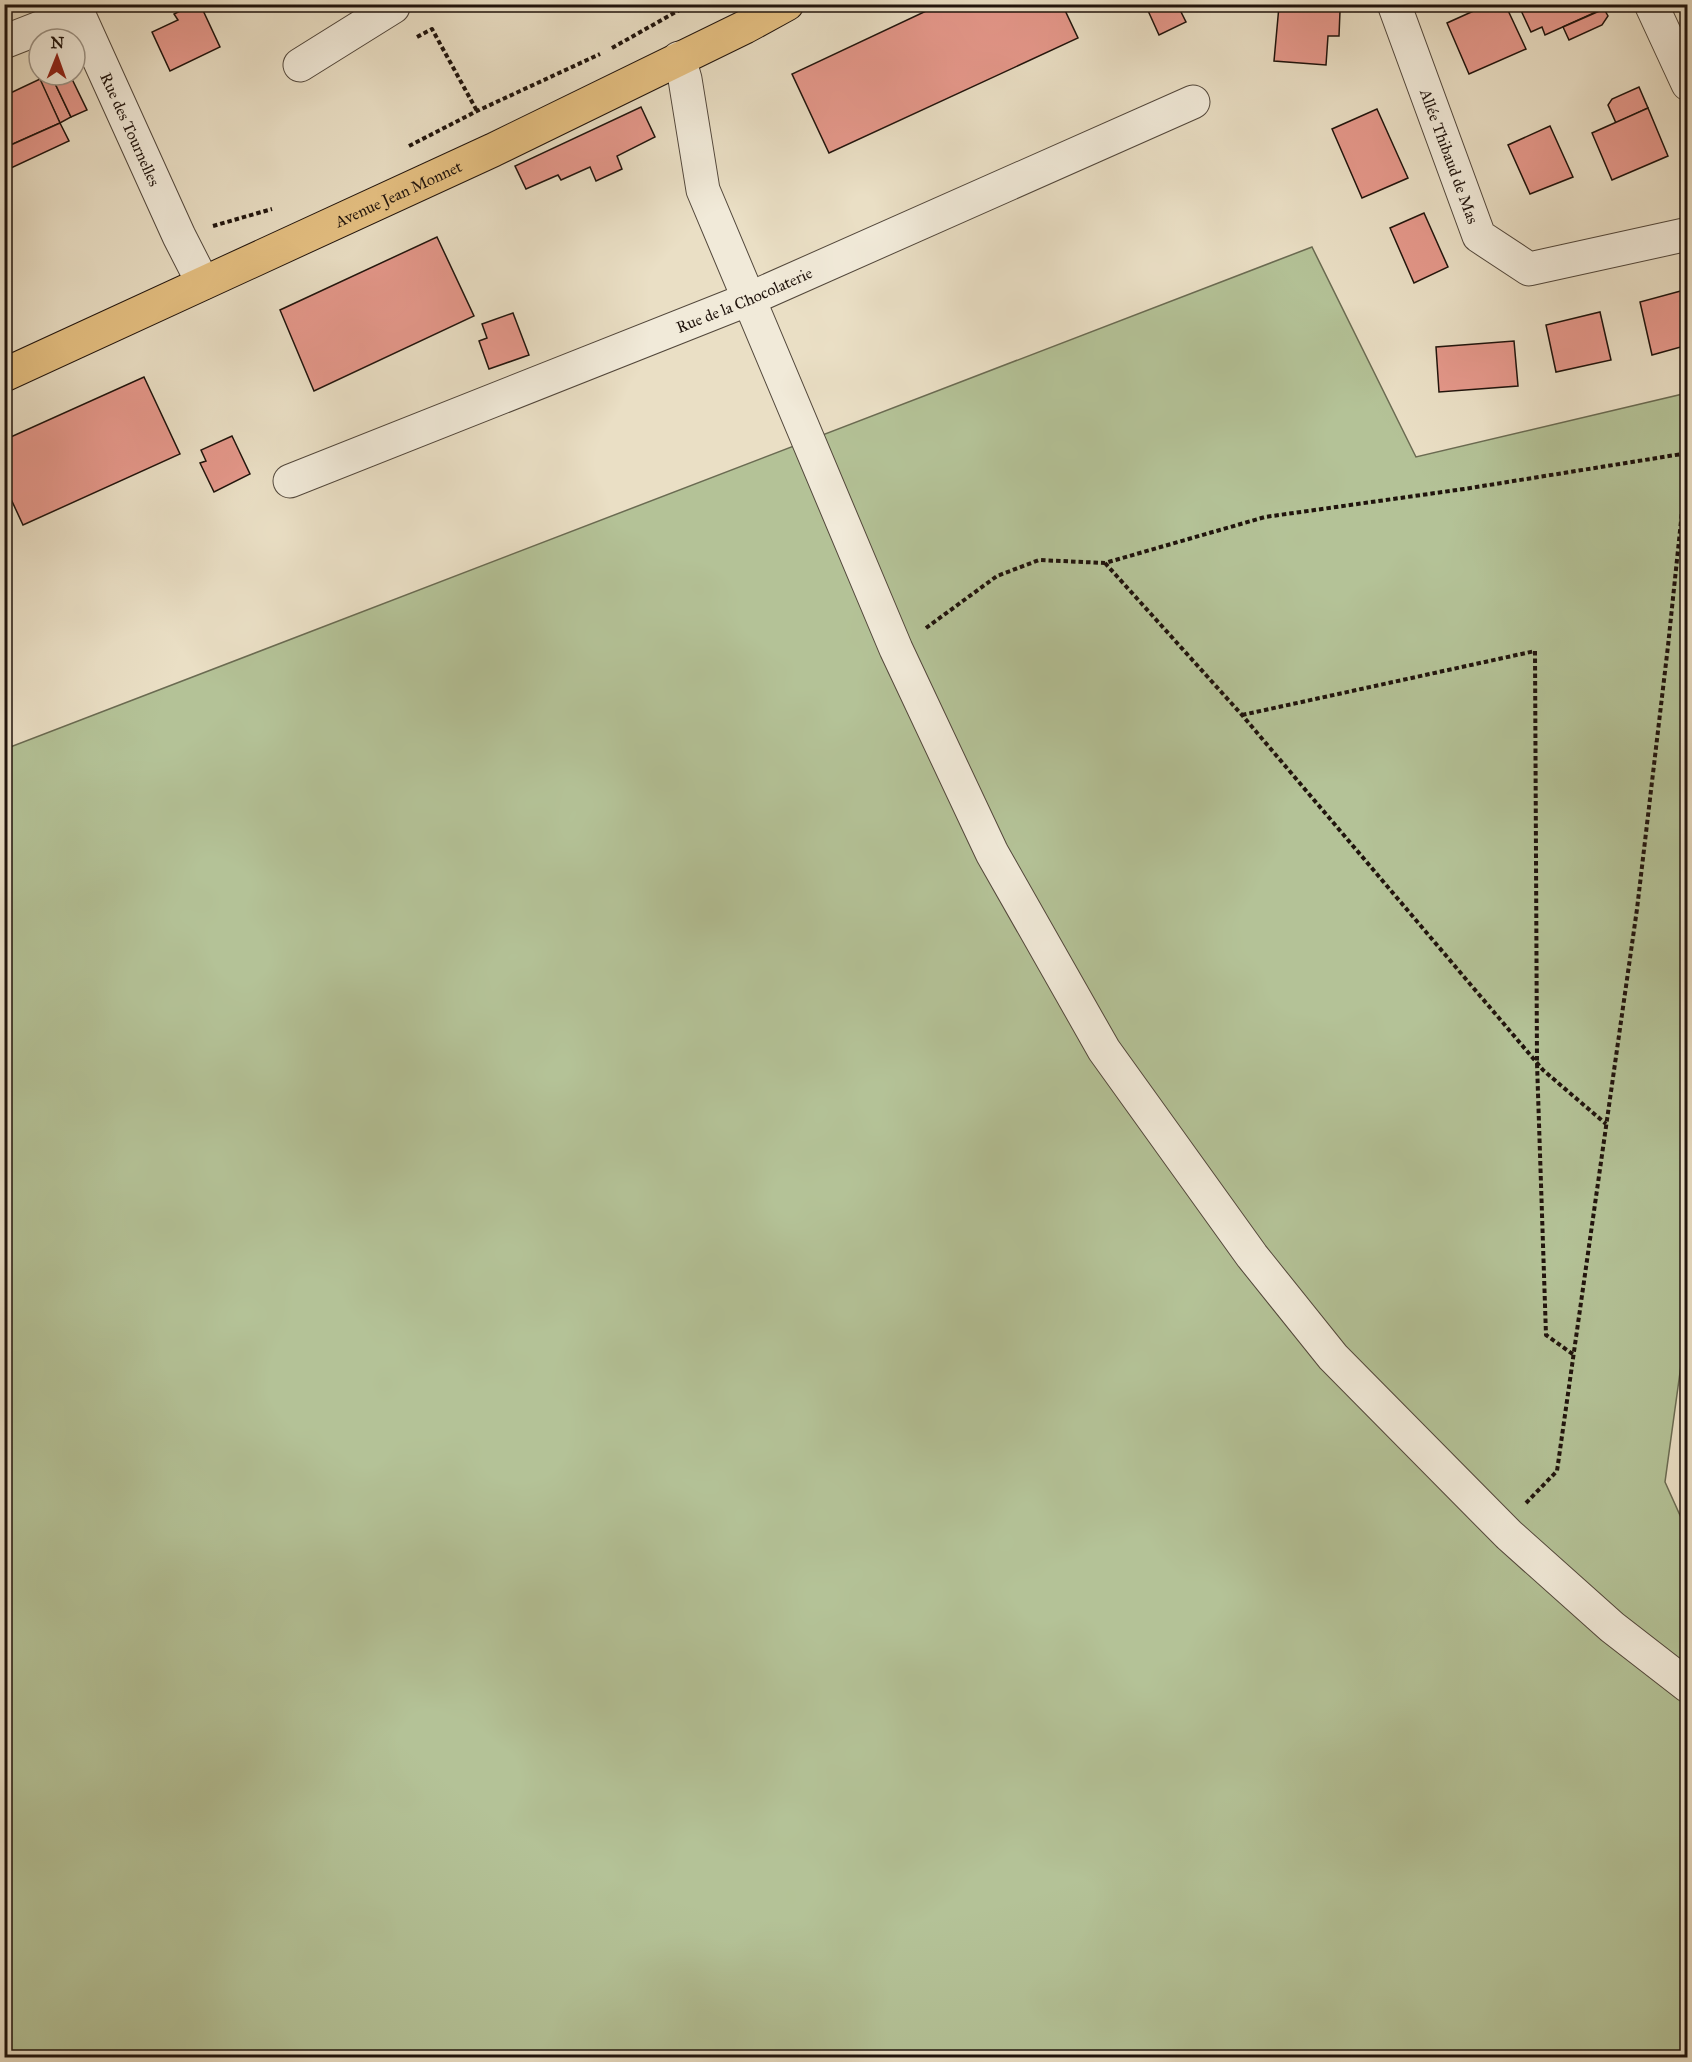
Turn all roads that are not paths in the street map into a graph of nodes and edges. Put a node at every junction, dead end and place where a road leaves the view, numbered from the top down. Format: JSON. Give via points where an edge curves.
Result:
{"nodes":[{"id":1,"x":787,"y":4,"type":"edge"},
{"id":2,"x":1394,"y":4,"type":"edge"},
{"id":3,"x":1651,"y":4,"type":"edge"},
{"id":4,"x":390,"y":7,"type":"edge"},
{"id":5,"x":4,"y":42,"type":"edge"},
{"id":6,"x":679,"y":58,"type":"junction"},
{"id":7,"x":300,"y":64,"type":"dead end"},
{"id":8,"x":1688,"y":84,"type":"edge"},
{"id":9,"x":1193,"y":102,"type":"dead end"},
{"id":10,"x":1688,"y":234,"type":"edge"},
{"id":11,"x":203,"y":283,"type":"junction"},
{"id":12,"x":749,"y":299,"type":"junction"},
{"id":13,"x":4,"y":375,"type":"edge"},
{"id":14,"x":290,"y":481,"type":"dead end"},
{"id":15,"x":1688,"y":1686,"type":"edge"}],
"edges":[{"from":1,"to":6,"type":"main road","name":"Avenue Jean Monnet"},
{"from":2,"to":10,"type":"street","name":"Allée Thibaud de Mas","via":[[1479,236],[1528,269]]},
{"from":3,"to":8,"type":"street"},
{"from":4,"to":7,"type":"street"},
{"from":5,"to":11,"type":"street","name":"Rue des Tournelles","via":[[78,13]]},
{"from":6,"to":11,"type":"main road","name":"Avenue Jean Monnet","via":[[494,150]]},
{"from":6,"to":12,"type":"street","via":[[703,190]]},
{"from":9,"to":12,"type":"street","name":"Rue de la Chocolaterie"},
{"from":11,"to":13,"type":"main road","name":"Avenue Jean Monnet"},
{"from":12,"to":14,"type":"street","name":"Rue de la Chocolaterie"},
{"from":12,"to":15,"type":"street","via":[[896,649],[992,853],[1104,1050],[1252,1256],[1333,1357],[1502,1527],[1612,1628]]}]}
